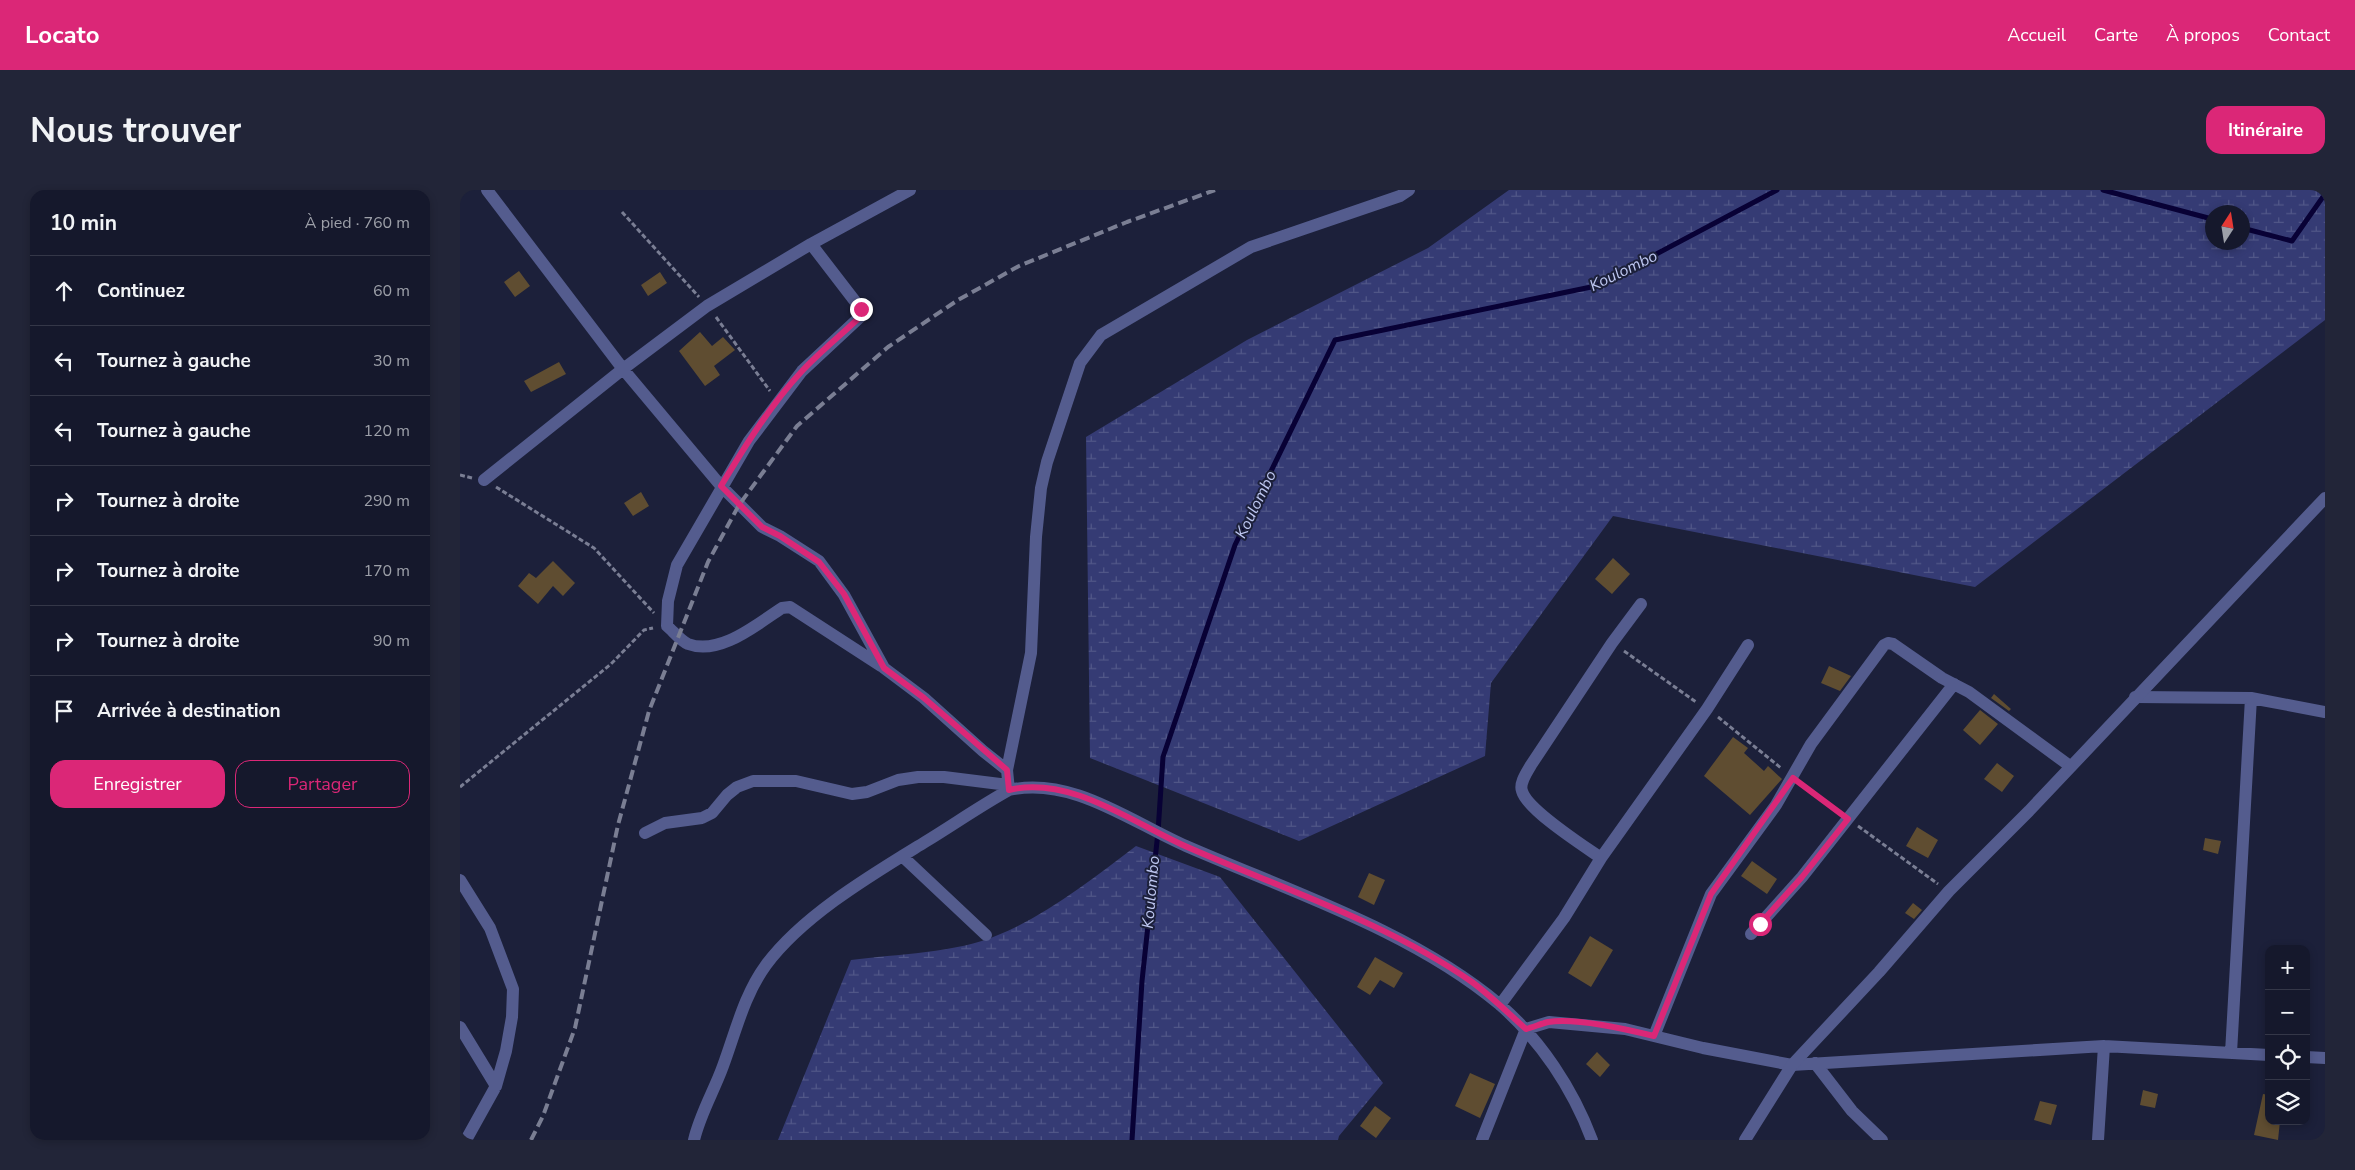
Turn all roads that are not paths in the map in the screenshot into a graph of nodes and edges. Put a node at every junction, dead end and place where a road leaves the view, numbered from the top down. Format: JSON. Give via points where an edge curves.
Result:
{"nodes":[{"id":1,"x":487,"y":190,"type":"edge"},
{"id":2,"x":910,"y":190,"type":"edge"},
{"id":3,"x":1409,"y":190,"type":"edge"},
{"id":4,"x":811,"y":244,"type":"junction"},
{"id":5,"x":623,"y":369,"type":"junction"},
{"id":6,"x":484,"y":480,"type":"road end"},
{"id":7,"x":721,"y":486,"type":"junction"},
{"id":8,"x":2325,"y":498,"type":"edge"},
{"id":9,"x":1641,"y":604,"type":"dead end"},
{"id":10,"x":1748,"y":645,"type":"dead end"},
{"id":11,"x":884,"y":668,"type":"junction"},
{"id":12,"x":1954,"y":684,"type":"junction"},
{"id":13,"x":2135,"y":697,"type":"junction"},
{"id":14,"x":2251,"y":698,"type":"junction"},
{"id":15,"x":2325,"y":712,"type":"edge"},
{"id":16,"x":2070,"y":766,"type":"junction"},
{"id":17,"x":1007,"y":770,"type":"junction"},
{"id":18,"x":1009,"y":787,"type":"junction"},
{"id":19,"x":645,"y":833,"type":"dead end"},
{"id":20,"x":902,"y":856,"type":"junction"},
{"id":21,"x":1601,"y":858,"type":"junction"},
{"id":22,"x":460,"y":880,"type":"edge"},
{"id":23,"x":1751,"y":934,"type":"dead end"},
{"id":24,"x":986,"y":935,"type":"dead end"},
{"id":25,"x":1500,"y":1005,"type":"junction"},
{"id":26,"x":460,"y":1027,"type":"edge"},
{"id":27,"x":1526,"y":1029,"type":"junction"},
{"id":28,"x":1654,"y":1036,"type":"junction"},
{"id":29,"x":2104,"y":1046,"type":"junction"},
{"id":30,"x":2231,"y":1053,"type":"junction"},
{"id":31,"x":2265,"y":1055,"type":"edge"},
{"id":32,"x":2310,"y":1057,"type":"edge"},
{"id":33,"x":2325,"y":1058,"type":"edge"},
{"id":34,"x":1815,"y":1064,"type":"junction"},
{"id":35,"x":1792,"y":1065,"type":"junction"},
{"id":36,"x":496,"y":1086,"type":"junction"},
{"id":37,"x":466,"y":1140,"type":"edge"},
{"id":38,"x":694,"y":1140,"type":"edge"},
{"id":39,"x":1482,"y":1140,"type":"edge"},
{"id":40,"x":1592,"y":1140,"type":"edge"},
{"id":41,"x":1745,"y":1140,"type":"edge"},
{"id":42,"x":1882,"y":1140,"type":"edge"},
{"id":43,"x":2098,"y":1140,"type":"edge"}],
"edges":[{"from":1,"to":5,"type":"street"},
{"from":2,"to":4,"type":"street"},
{"from":3,"to":17,"type":"street","via":[[1400,196],[1251,247],[1101,335],[1080,363],[1041,488],[1031,653]]},
{"from":4,"to":5,"type":"street","via":[[707,306]]},
{"from":4,"to":7,"type":"street","via":[[861,309],[860,317],[802,370],[749,440]]},
{"from":5,"to":6,"type":"street"},
{"from":5,"to":7,"type":"street"},
{"from":7,"to":11,"type":"street","via":[[762,527],[819,562],[844,594]]},
{"from":7,"to":11,"type":"street","via":[[677,565],[668,601],[667,626],[687,643],[703,646],[720,644],[782,608],[790,608]]},
{"from":8,"to":13,"type":"street"},
{"from":9,"to":21,"type":"street","via":[[1531,765],[1521,785],[1522,792],[1537,810]]},
{"from":10,"to":21,"type":"street"},
{"from":11,"to":17,"type":"street"},
{"from":12,"to":16,"type":"street","via":[[1970,692]]},
{"from":12,"to":23,"type":"street","via":[[1802,877]]},
{"from":12,"to":28,"type":"street","via":[[1894,644],[1886,644],[1811,744],[1793,778],[1711,894]]},
{"from":13,"to":14,"type":"street"},
{"from":13,"to":16,"type":"street"},
{"from":14,"to":15,"type":"street"},
{"from":14,"to":30,"type":"street"},
{"from":16,"to":35,"type":"street","via":[[1949,891]]},
{"from":17,"to":18,"type":"street"},
{"from":18,"to":19,"type":"street","via":[[944,777],[918,777],[852,794],[796,781],[753,781],[737,787],[712,813],[702,818],[665,824]]},
{"from":18,"to":20,"type":"street"},
{"from":18,"to":25,"type":"street","via":[[1051,789],[1115,810],[1184,845],[1309,897],[1401,941],[1472,982]]},
{"from":20,"to":24,"type":"street"},
{"from":20,"to":38,"type":"street","via":[[827,907],[767,963],[742,1008],[723,1068]]},
{"from":21,"to":25,"type":"street","via":[[1564,918]]},
{"from":22,"to":36,"type":"street","via":[[490,928],[512,989],[512,1016]]},
{"from":25,"to":27,"type":"street"},
{"from":26,"to":36,"type":"street"},
{"from":27,"to":28,"type":"street","via":[[1549,1022],[1575,1023]]},
{"from":27,"to":39,"type":"street"},
{"from":27,"to":40,"type":"street","via":[[1575,1102]]},
{"from":28,"to":35,"type":"street"},
{"from":29,"to":30,"type":"street"},
{"from":29,"to":34,"type":"street"},
{"from":29,"to":43,"type":"street"},
{"from":30,"to":31,"type":"street"},
{"from":32,"to":33,"type":"street"},
{"from":34,"to":35,"type":"street"},
{"from":34,"to":42,"type":"street","via":[[1852,1111]]},
{"from":35,"to":41,"type":"street"},
{"from":36,"to":37,"type":"street"}]}
